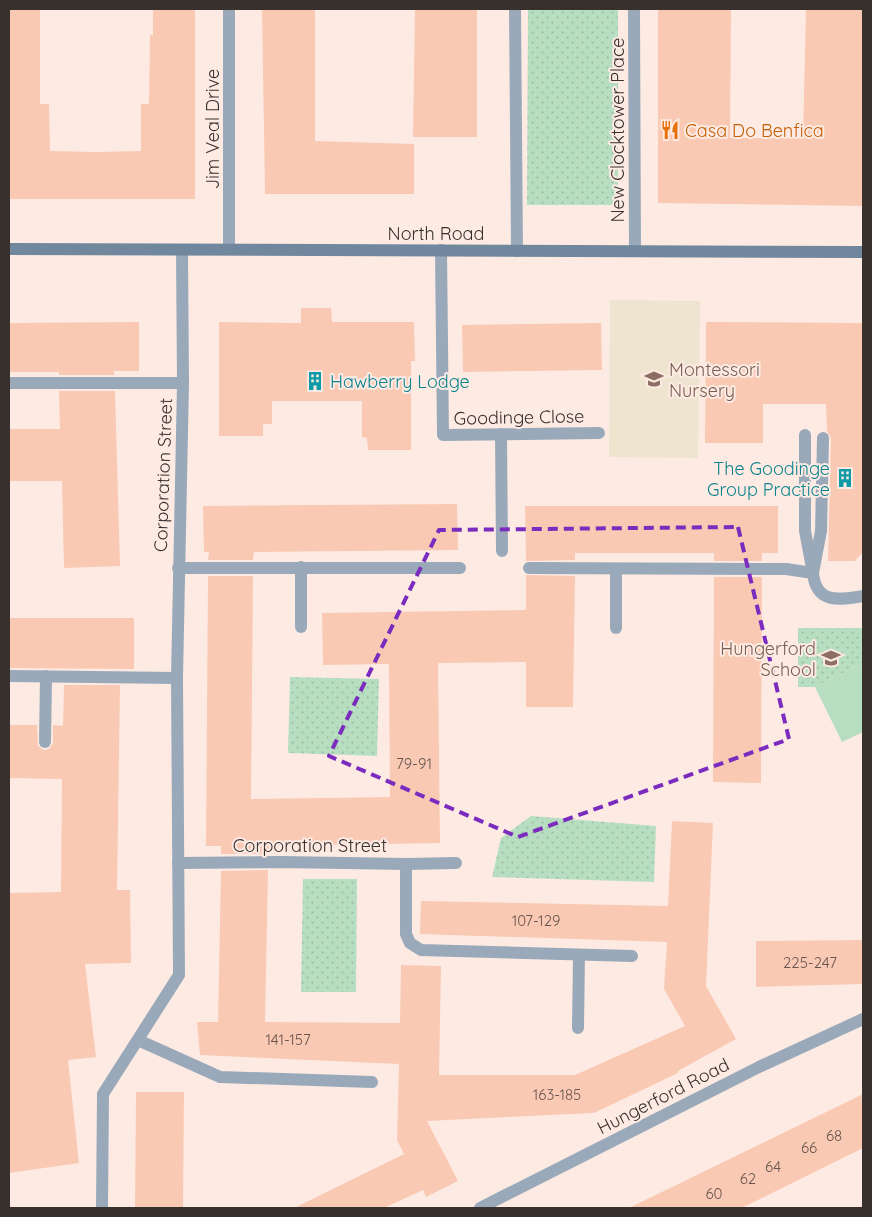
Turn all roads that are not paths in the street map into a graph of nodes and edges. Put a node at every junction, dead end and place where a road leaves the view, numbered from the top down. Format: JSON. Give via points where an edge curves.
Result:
{"nodes":[{"id":1,"x":230,"y":9,"type":"edge"},
{"id":2,"x":515,"y":9,"type":"edge"},
{"id":3,"x":634,"y":9,"type":"edge"},
{"id":4,"x":9,"y":249,"type":"edge"},
{"id":5,"x":182,"y":250,"type":"junction"},
{"id":6,"x":229,"y":250,"type":"junction"},
{"id":7,"x":441,"y":250,"type":"junction"},
{"id":8,"x":517,"y":251,"type":"junction"},
{"id":9,"x":635,"y":251,"type":"junction"},
{"id":10,"x":863,"y":252,"type":"edge"},
{"id":11,"x":9,"y":383,"type":"edge"},
{"id":12,"x":183,"y":384,"type":"junction"},
{"id":13,"x":599,"y":433,"type":"dead end"},
{"id":14,"x":501,"y":434,"type":"junction"},
{"id":15,"x":805,"y":435,"type":"dead end"},
{"id":16,"x":823,"y":438,"type":"dead end"},
{"id":17,"x":502,"y":551,"type":"dead end"},
{"id":18,"x":178,"y":568,"type":"junction"},
{"id":19,"x":301,"y":568,"type":"junction"},
{"id":20,"x":460,"y":568,"type":"dead end"},
{"id":21,"x":528,"y":568,"type":"dead end"},
{"id":22,"x":616,"y":569,"type":"junction"},
{"id":23,"x":813,"y":573,"type":"junction"},
{"id":24,"x":863,"y":596,"type":"edge"},
{"id":25,"x":301,"y":626,"type":"dead end"},
{"id":26,"x":616,"y":628,"type":"dead end"},
{"id":27,"x":9,"y":676,"type":"edge"},
{"id":28,"x":46,"y":676,"type":"junction"},
{"id":29,"x":176,"y":678,"type":"junction"},
{"id":30,"x":45,"y":742,"type":"dead end"},
{"id":31,"x":178,"y":862,"type":"junction"},
{"id":32,"x":456,"y":863,"type":"dead end"},
{"id":33,"x":406,"y":864,"type":"junction"},
{"id":34,"x":579,"y":955,"type":"junction"},
{"id":35,"x":632,"y":956,"type":"dead end"},
{"id":36,"x":863,"y":1019,"type":"edge"},
{"id":37,"x":578,"y":1028,"type":"dead end"},
{"id":38,"x":138,"y":1040,"type":"junction"},
{"id":39,"x":372,"y":1082,"type":"dead end"},
{"id":40,"x":102,"y":1208,"type":"edge"},
{"id":41,"x":480,"y":1208,"type":"edge"}],
"edges":[{"from":1,"to":6,"type":"street","name":"Jim Veal Drive"},
{"from":2,"to":8,"type":"street"},
{"from":3,"to":9,"type":"street","name":"New Clocktower Place"},
{"from":4,"to":5,"type":"street","name":"North Road"},
{"from":5,"to":6,"type":"street","name":"North Road"},
{"from":5,"to":12,"type":"street","name":"Corporation Street"},
{"from":6,"to":7,"type":"street","name":"North Road"},
{"from":7,"to":8,"type":"street","name":"North Road"},
{"from":7,"to":14,"type":"street","name":"Goodinge Close","via":[[443,435]]},
{"from":8,"to":9,"type":"street","name":"North Road"},
{"from":9,"to":10,"type":"street","name":"North Road"},
{"from":11,"to":12,"type":"street","name":"Corporation Street"},
{"from":12,"to":18,"type":"street","name":"Corporation Street"},
{"from":13,"to":14,"type":"street","name":"Goodinge Close"},
{"from":14,"to":17,"type":"street"},
{"from":15,"to":23,"type":"street","via":[[805,531]]},
{"from":16,"to":23,"type":"street","via":[[821,531]]},
{"from":18,"to":19,"type":"street","name":"Corporation Street"},
{"from":18,"to":29,"type":"street","name":"Corporation Street"},
{"from":19,"to":20,"type":"street","name":"Corporation Street"},
{"from":19,"to":25,"type":"street"},
{"from":21,"to":22,"type":"street"},
{"from":22,"to":23,"type":"street","via":[[786,569]]},
{"from":22,"to":26,"type":"street"},
{"from":23,"to":24,"type":"street","via":[[817,590],[823,595],[831,598]]},
{"from":27,"to":28,"type":"street"},
{"from":28,"to":29,"type":"street"},
{"from":28,"to":30,"type":"street"},
{"from":29,"to":31,"type":"street","name":"Corporation Street"},
{"from":31,"to":33,"type":"street","name":"Corporation Street"},
{"from":31,"to":38,"type":"street","name":"Corporation Street","via":[[179,976]]},
{"from":32,"to":33,"type":"street"},
{"from":33,"to":34,"type":"street","name":"Corporation Street","via":[[406,934],[410,943],[421,950]]},
{"from":34,"to":35,"type":"street","name":"Corporation Street"},
{"from":34,"to":37,"type":"street"},
{"from":36,"to":41,"type":"street","name":"Hungerford Road","via":[[759,1067]]},
{"from":38,"to":39,"type":"street","via":[[220,1077]]},
{"from":38,"to":40,"type":"street","name":"Corporation Street","via":[[103,1094]]}]}
